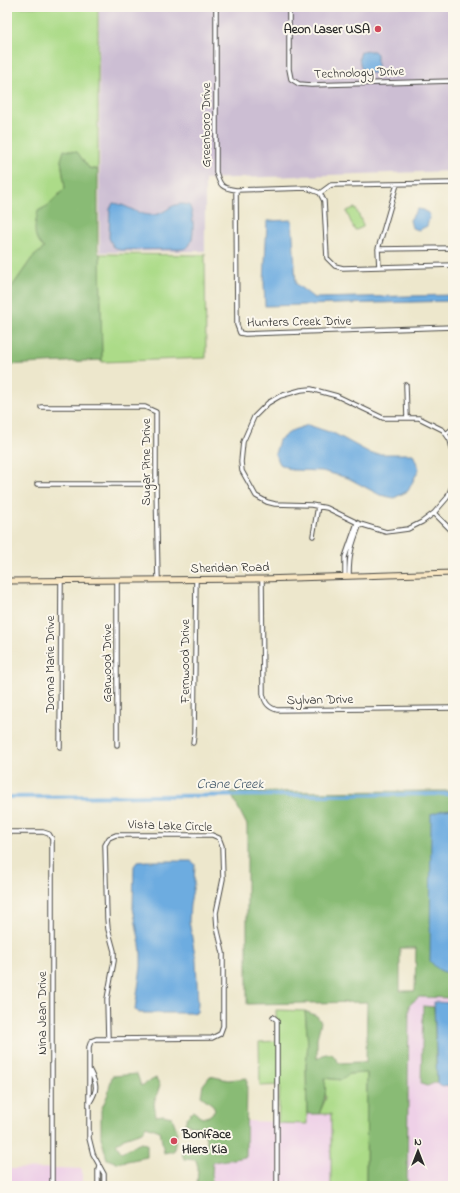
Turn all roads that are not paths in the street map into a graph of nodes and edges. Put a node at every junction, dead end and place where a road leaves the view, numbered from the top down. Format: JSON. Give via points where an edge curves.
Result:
{"nodes":[{"id":1,"x":216,"y":7,"type":"edge"},
{"id":2,"x":289,"y":7,"type":"edge"},
{"id":3,"x":453,"y":81,"type":"edge"},
{"id":4,"x":397,"y":184,"type":"junction"},
{"id":5,"x":453,"y":184,"type":"edge"},
{"id":6,"x":236,"y":190,"type":"junction"},
{"id":7,"x":320,"y":193,"type":"junction"},
{"id":8,"x":453,"y":248,"type":"edge"},
{"id":9,"x":378,"y":249,"type":"junction"},
{"id":10,"x":453,"y":265,"type":"edge"},
{"id":11,"x":379,"y":267,"type":"junction"},
{"id":12,"x":453,"y":327,"type":"edge"},
{"id":13,"x":406,"y":385,"type":"dead end"},
{"id":14,"x":41,"y":407,"type":"dead end"},
{"id":15,"x":407,"y":418,"type":"junction"},
{"id":16,"x":453,"y":428,"type":"edge"},
{"id":17,"x":446,"y":434,"type":"junction"},
{"id":18,"x":453,"y":452,"type":"edge"},
{"id":19,"x":37,"y":484,"type":"dead end"},
{"id":20,"x":156,"y":484,"type":"junction"},
{"id":21,"x":453,"y":484,"type":"edge"},
{"id":22,"x":318,"y":506,"type":"junction"},
{"id":23,"x":434,"y":513,"type":"junction"},
{"id":24,"x":358,"y":524,"type":"junction"},
{"id":25,"x":453,"y":530,"type":"edge"},
{"id":26,"x":313,"y":536,"type":"dead end"},
{"id":27,"x":453,"y":574,"type":"edge"},
{"id":28,"x":347,"y":575,"type":"junction"},
{"id":29,"x":262,"y":579,"type":"junction"},
{"id":30,"x":7,"y":580,"type":"edge"},
{"id":31,"x":61,"y":580,"type":"junction"},
{"id":32,"x":116,"y":580,"type":"junction"},
{"id":33,"x":158,"y":580,"type":"junction"},
{"id":34,"x":196,"y":580,"type":"junction"},
{"id":35,"x":453,"y":708,"type":"edge"},
{"id":36,"x":193,"y":743,"type":"dead end"},
{"id":37,"x":117,"y":745,"type":"dead end"},
{"id":38,"x":60,"y":748,"type":"dead end"},
{"id":39,"x":7,"y":832,"type":"edge"},
{"id":40,"x":273,"y":1017,"type":"dead end"},
{"id":41,"x":108,"y":1039,"type":"junction"},
{"id":42,"x":90,"y":1071,"type":"junction"},
{"id":43,"x":89,"y":1088,"type":"junction"},
{"id":44,"x":96,"y":1088,"type":"junction"},
{"id":45,"x":89,"y":1103,"type":"junction"},
{"id":46,"x":99,"y":1165,"type":"junction"},
{"id":47,"x":52,"y":1186,"type":"edge"},
{"id":48,"x":98,"y":1186,"type":"edge"},
{"id":49,"x":104,"y":1186,"type":"edge"},
{"id":50,"x":277,"y":1186,"type":"edge"}],
"edges":[{"from":1,"to":6,"type":"street","name":"Greenboro Drive","via":[[216,172],[219,183],[226,189]]},
{"from":2,"to":3,"type":"street","name":"Technology Drive","via":[[289,70],[291,79],[299,84]]},
{"from":4,"to":5,"type":"street"},
{"from":4,"to":7,"type":"street","via":[[331,185]]},
{"from":4,"to":9,"type":"street"},
{"from":6,"to":7,"type":"street","name":"Greenboro Drive","via":[[307,188]]},
{"from":6,"to":12,"type":"street","name":"Hunters Creek Drive","via":[[236,325],[240,333]]},
{"from":7,"to":11,"type":"street","via":[[324,201],[325,250],[330,263],[343,268]]},
{"from":8,"to":9,"type":"street"},
{"from":9,"to":11,"type":"street"},
{"from":10,"to":11,"type":"street"},
{"from":13,"to":15,"type":"street"},
{"from":14,"to":20,"type":"street","name":"Sugar Pine Drive","via":[[145,407],[156,412]]},
{"from":15,"to":17,"type":"street","via":[[419,418]]},
{"from":15,"to":22,"type":"street","via":[[383,418],[337,396],[312,389],[280,396],[254,416],[243,442],[241,462],[242,471],[256,496],[275,504]]},
{"from":16,"to":17,"type":"street"},
{"from":17,"to":18,"type":"street"},
{"from":19,"to":20,"type":"street"},
{"from":20,"to":33,"type":"street","name":"Sugar Pine Drive"},
{"from":21,"to":23,"type":"street","via":[[447,498]]},
{"from":22,"to":24,"type":"street","via":[[328,508]]},
{"from":22,"to":26,"type":"street"},
{"from":23,"to":24,"type":"street","via":[[408,529],[386,532]]},
{"from":23,"to":25,"type":"street"},
{"from":24,"to":28,"type":"street"},
{"from":27,"to":28,"type":"street","name":"Sheridan Road"},
{"from":28,"to":29,"type":"street","name":"Sheridan Road"},
{"from":29,"to":34,"type":"street","name":"Sheridan Road"},
{"from":29,"to":35,"type":"street","name":"Sylvan Drive","via":[[263,694],[265,702],[271,708]]},
{"from":30,"to":31,"type":"street","name":"Sheridan Road"},
{"from":31,"to":32,"type":"street","name":"Sheridan Road"},
{"from":31,"to":38,"type":"street","name":"Donna Marie Drive"},
{"from":32,"to":33,"type":"street","name":"Sheridan Road"},
{"from":32,"to":37,"type":"street","name":"Garwood Drive"},
{"from":33,"to":34,"type":"street","name":"Sheridan Road"},
{"from":34,"to":36,"type":"street","name":"Fernwood Drive"},
{"from":39,"to":47,"type":"street","name":"Nina Jean Drive","via":[[43,832],[49,834],[52,839]]},
{"from":40,"to":50,"type":"street","via":[[277,1020]]},
{"from":41,"to":41,"type":"street","name":"Vista Lake Circle","via":[[212,1038],[220,1034],[223,1026],[223,953],[216,913],[223,879],[222,846],[219,838],[212,835],[116,834],[105,845],[107,923],[114,951],[107,999]]},
{"from":41,"to":42,"type":"street","name":"Vista Lake Circle","via":[[91,1041]]},
{"from":42,"to":43,"type":"street","name":"Vista Lake Circle"},
{"from":42,"to":44,"type":"street","name":"Vista Lake Circle"},
{"from":43,"to":44,"type":"street"},
{"from":43,"to":45,"type":"street","name":"Vista Lake Circle"},
{"from":44,"to":45,"type":"street","name":"Vista Lake Circle"},
{"from":45,"to":46,"type":"street","name":"Vista Lake Circle","via":[[89,1138]]},
{"from":46,"to":48,"type":"street","name":"Vista Lake Circle"},
{"from":46,"to":49,"type":"street","name":"Vista Lake Circle","via":[[104,1174]]}]}
